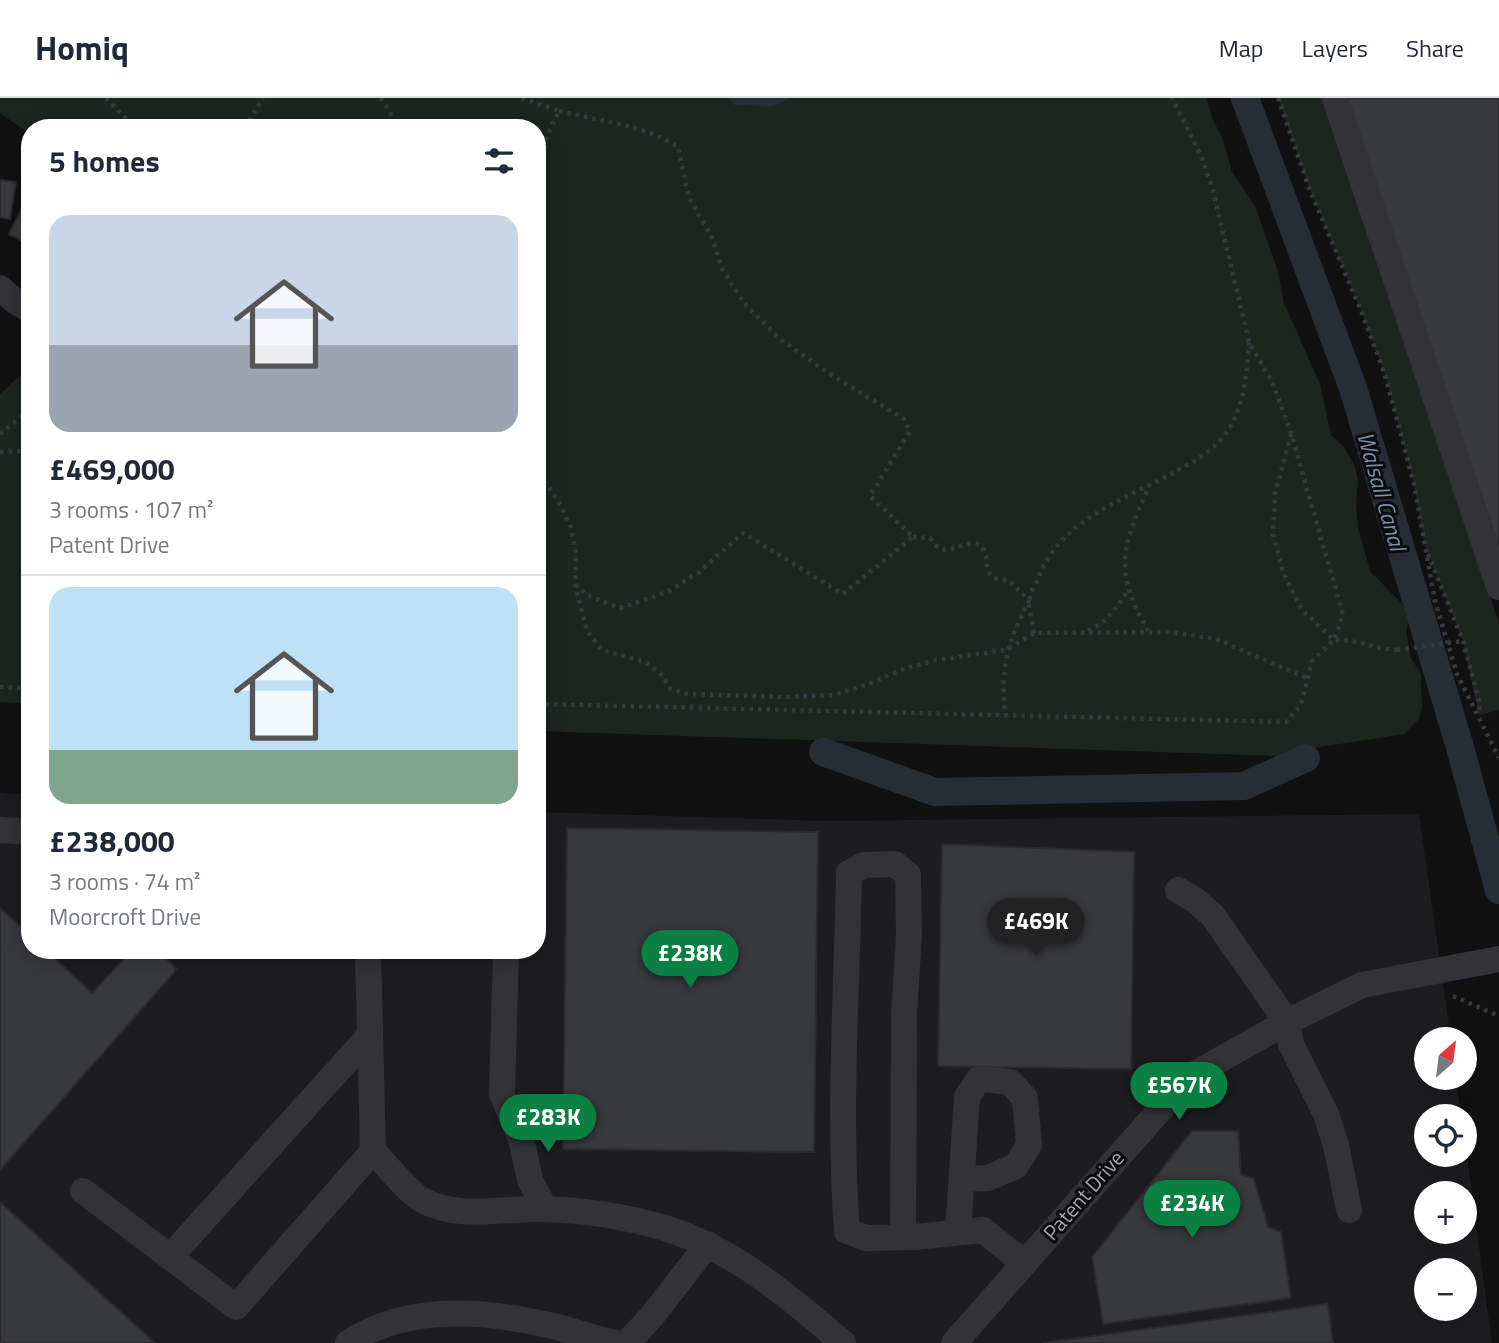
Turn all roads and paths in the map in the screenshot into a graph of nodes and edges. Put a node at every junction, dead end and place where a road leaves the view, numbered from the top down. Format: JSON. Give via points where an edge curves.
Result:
{"nodes":[{"id":1,"x":106,"y":98,"type":"edge"},
{"id":2,"x":263,"y":98,"type":"edge"},
{"id":3,"x":381,"y":98,"type":"edge"},
{"id":4,"x":522,"y":98,"type":"edge"},
{"id":5,"x":1172,"y":98,"type":"edge"},
{"id":6,"x":1278,"y":98,"type":"edge"},
{"id":7,"x":1335,"y":98,"type":"edge"},
{"id":8,"x":559,"y":111,"type":"junction"},
{"id":9,"x":126,"y":119,"type":"edge"},
{"id":10,"x":250,"y":119,"type":"edge"},
{"id":11,"x":394,"y":119,"type":"edge"},
{"id":12,"x":546,"y":138,"type":"edge"},
{"id":13,"x":0,"y":288,"type":"edge"},
{"id":14,"x":21,"y":305,"type":"edge"},
{"id":15,"x":1250,"y":342,"type":"junction"},
{"id":16,"x":21,"y":417,"type":"edge"},
{"id":17,"x":1292,"y":433,"type":"junction"},
{"id":18,"x":0,"y":434,"type":"edge"},
{"id":19,"x":21,"y":451,"type":"edge"},
{"id":20,"x":0,"y":452,"type":"edge"},
{"id":21,"x":546,"y":484,"type":"edge"},
{"id":22,"x":1148,"y":488,"type":"junction"},
{"id":23,"x":913,"y":537,"type":"junction"},
{"id":24,"x":1424,"y":543,"type":"junction"},
{"id":25,"x":575,"y":584,"type":"junction"},
{"id":26,"x":1499,"y":587,"type":"edge"},
{"id":27,"x":1128,"y":590,"type":"junction"},
{"id":28,"x":1029,"y":601,"type":"junction"},
{"id":29,"x":1148,"y":631,"type":"junction"},
{"id":30,"x":1086,"y":632,"type":"junction"},
{"id":31,"x":1034,"y":633,"type":"junction"},
{"id":32,"x":1334,"y":640,"type":"junction"},
{"id":33,"x":1463,"y":641,"type":"junction"},
{"id":34,"x":1006,"y":650,"type":"junction"},
{"id":35,"x":1307,"y":678,"type":"junction"},
{"id":36,"x":0,"y":687,"type":"edge"},
{"id":37,"x":21,"y":688,"type":"edge"},
{"id":38,"x":546,"y":704,"type":"edge"},
{"id":39,"x":1005,"y":715,"type":"junction"},
{"id":40,"x":1479,"y":715,"type":"junction"},
{"id":41,"x":1499,"y":758,"type":"edge"},
{"id":42,"x":0,"y":830,"type":"edge"},
{"id":43,"x":21,"y":831,"type":"edge"},
{"id":44,"x":1178,"y":890,"type":"dead end"},
{"id":45,"x":368,"y":959,"type":"edge"},
{"id":46,"x":506,"y":959,"type":"edge"},
{"id":47,"x":1499,"y":959,"type":"edge"},
{"id":48,"x":1287,"y":1022,"type":"junction"},
{"id":49,"x":370,"y":1035,"type":"junction"},
{"id":50,"x":373,"y":1151,"type":"junction"},
{"id":51,"x":962,"y":1179,"type":"dead end"},
{"id":52,"x":83,"y":1191,"type":"dead end"},
{"id":53,"x":545,"y":1209,"type":"junction"},
{"id":54,"x":1349,"y":1209,"type":"dead end"},
{"id":55,"x":958,"y":1232,"type":"junction"},
{"id":56,"x":903,"y":1237,"type":"junction"},
{"id":57,"x":708,"y":1244,"type":"junction"},
{"id":58,"x":170,"y":1257,"type":"junction"},
{"id":59,"x":1024,"y":1263,"type":"junction"},
{"id":60,"x":348,"y":1343,"type":"edge"},
{"id":61,"x":616,"y":1343,"type":"edge"},
{"id":62,"x":627,"y":1343,"type":"edge"},
{"id":63,"x":842,"y":1343,"type":"edge"},
{"id":64,"x":954,"y":1343,"type":"edge"}],
"edges":[{"from":1,"to":9,"type":"path"},
{"from":2,"to":10,"type":"path"},
{"from":3,"to":11,"type":"path"},
{"from":4,"to":8,"type":"path"},
{"from":5,"to":15,"type":"path","via":[[1212,187]]},
{"from":6,"to":24,"type":"path","via":[[1309,188],[1385,375],[1414,484]]},
{"from":7,"to":26,"type":"street"},
{"from":8,"to":12,"type":"path"},
{"from":8,"to":23,"type":"path","via":[[651,132],[678,147],[689,198],[711,234],[722,269],[744,303],[781,340],[904,419],[910,432],[870,496]]},
{"from":13,"to":14,"type":"street"},
{"from":15,"to":17,"type":"path"},
{"from":15,"to":22,"type":"path","via":[[1244,390],[1224,437],[1200,459]]},
{"from":16,"to":18,"type":"path"},
{"from":17,"to":32,"type":"path","via":[[1343,615]]},
{"from":17,"to":32,"type":"path","via":[[1275,494],[1273,534],[1283,572],[1302,610]]},
{"from":19,"to":20,"type":"path"},
{"from":21,"to":25,"type":"path","via":[[570,528],[576,554]]},
{"from":22,"to":27,"type":"path","via":[[1127,541]]},
{"from":22,"to":28,"type":"path","via":[[1108,506],[1066,535],[1042,569]]},
{"from":23,"to":25,"type":"path","via":[[843,594],[743,533],[699,572],[667,592],[620,608],[587,595]]},
{"from":23,"to":28,"type":"path","via":[[930,538],[943,549],[981,545],[988,572],[1010,581]]},
{"from":24,"to":33,"type":"path"},
{"from":24,"to":40,"type":"path","via":[[1457,674]]},
{"from":25,"to":34,"type":"path","via":[[587,631],[602,650],[645,662],[671,689],[687,694],[833,695],[936,660]]},
{"from":27,"to":29,"type":"path"},
{"from":27,"to":30,"type":"path","via":[[1115,613]]},
{"from":28,"to":31,"type":"path"},
{"from":28,"to":34,"type":"path"},
{"from":29,"to":30,"type":"path"},
{"from":29,"to":35,"type":"path","via":[[1216,639]]},
{"from":30,"to":31,"type":"path"},
{"from":31,"to":34,"type":"path"},
{"from":32,"to":33,"type":"path","bridge":true,"via":[[1397,650]]},
{"from":32,"to":35,"type":"path","via":[[1312,661]]},
{"from":33,"to":40,"type":"path"},
{"from":34,"to":39,"type":"path","via":[[1002,681]]},
{"from":35,"to":39,"type":"path","via":[[1301,705],[1286,722]]},
{"from":36,"to":37,"type":"path"},
{"from":38,"to":39,"type":"path"},
{"from":40,"to":41,"type":"path"},
{"from":42,"to":43,"type":"street"},
{"from":44,"to":48,"type":"street","via":[[1213,916]]},
{"from":45,"to":49,"type":"street"},
{"from":46,"to":53,"type":"street","via":[[502,1094],[522,1142],[530,1180]]},
{"from":47,"to":48,"type":"street","name":"Patent Drive","via":[[1362,985]]},
{"from":48,"to":54,"type":"street","via":[[1290,1044],[1326,1114]]},
{"from":48,"to":59,"type":"street","name":"Patent Drive","via":[[1189,1077]]},
{"from":49,"to":50,"type":"street"},
{"from":49,"to":58,"type":"street"},
{"from":50,"to":53,"type":"street","via":[[420,1199],[447,1210]]},
{"from":50,"to":58,"type":"street","via":[[236,1307]]},
{"from":51,"to":55,"type":"street"},
{"from":52,"to":58,"type":"street"},
{"from":53,"to":57,"type":"street","via":[[664,1228]]},
{"from":55,"to":56,"type":"street"},
{"from":55,"to":59,"type":"street","via":[[983,1230]]},
{"from":56,"to":56,"type":"street","via":[[866,1238],[847,1231],[843,1165],[849,873],[864,865],[895,864],[908,875]]},
{"from":57,"to":62,"type":"street"},
{"from":57,"to":63,"type":"street","via":[[785,1293]]},
{"from":59,"to":64,"type":"street","name":"Patent Drive"},
{"from":60,"to":61,"type":"street","via":[[403,1318],[465,1313],[516,1318]]}]}
